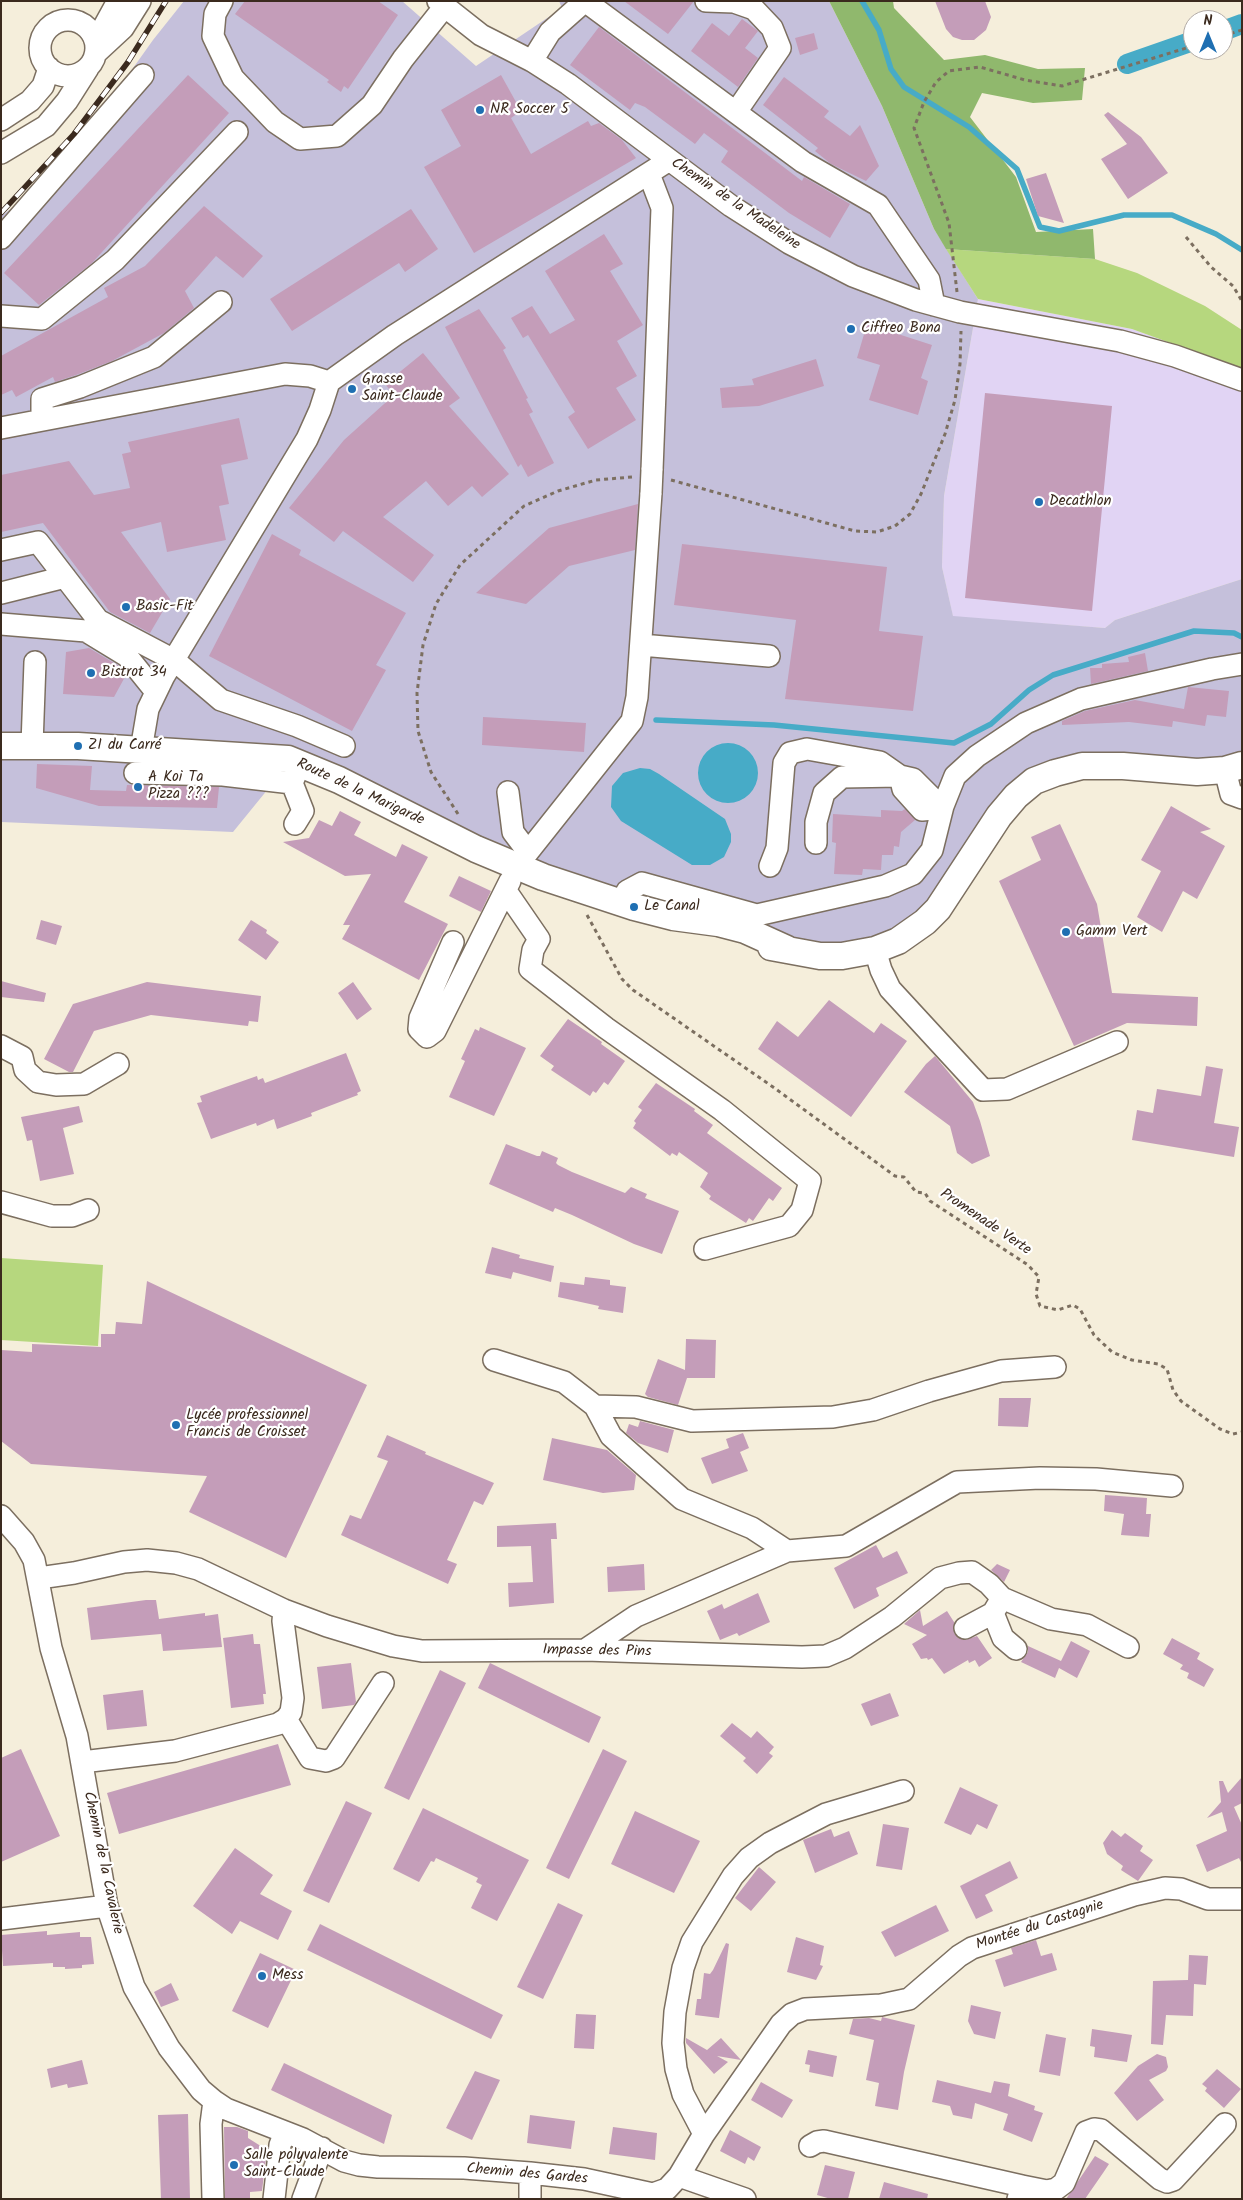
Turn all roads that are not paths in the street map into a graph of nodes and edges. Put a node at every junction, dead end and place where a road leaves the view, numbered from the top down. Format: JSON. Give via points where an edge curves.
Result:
{"nodes":[{"id":1,"x":118,"y":1,"type":"edge"},
{"id":2,"x":140,"y":1,"type":"edge"},
{"id":3,"x":222,"y":1,"type":"edge"},
{"id":4,"x":585,"y":1,"type":"edge"},
{"id":5,"x":706,"y":1,"type":"edge"},
{"id":6,"x":441,"y":4,"type":"edge"},
{"id":7,"x":93,"y":54,"type":"junction"},
{"id":8,"x":532,"y":60,"type":"junction"},
{"id":9,"x":49,"y":68,"type":"junction"},
{"id":10,"x":143,"y":75,"type":"dead end"},
{"id":11,"x":736,"y":112,"type":"junction"},
{"id":12,"x":1,"y":120,"type":"edge"},
{"id":13,"x":237,"y":132,"type":"dead end"},
{"id":14,"x":1,"y":153,"type":"edge"},
{"id":15,"x":668,"y":161,"type":"junction"},
{"id":16,"x":649,"y":174,"type":"junction"},
{"id":17,"x":1,"y":238,"type":"edge"},
{"id":18,"x":221,"y":302,"type":"dead end"},
{"id":19,"x":934,"y":305,"type":"junction"},
{"id":20,"x":1,"y":316,"type":"edge"},
{"id":21,"x":1242,"y":380,"type":"edge"},
{"id":22,"x":329,"y":382,"type":"junction"},
{"id":23,"x":42,"y":419,"type":"junction"},
{"id":24,"x":1,"y":428,"type":"edge"},
{"id":25,"x":1,"y":550,"type":"edge"},
{"id":26,"x":65,"y":577,"type":"junction"},
{"id":27,"x":1,"y":592,"type":"edge"},
{"id":28,"x":93,"y":614,"type":"junction"},
{"id":29,"x":1,"y":624,"type":"edge"},
{"id":30,"x":50,"y":628,"type":"junction"},
{"id":31,"x":641,"y":646,"type":"junction"},
{"id":32,"x":769,"y":656,"type":"dead end"},
{"id":33,"x":174,"y":660,"type":"junction"},
{"id":34,"x":35,"y":662,"type":"dead end"},
{"id":35,"x":1242,"y":664,"type":"edge"},
{"id":36,"x":156,"y":692,"type":"junction"},
{"id":37,"x":32,"y":745,"type":"junction"},
{"id":38,"x":1,"y":746,"type":"edge"},
{"id":39,"x":344,"y":746,"type":"dead end"},
{"id":40,"x":138,"y":761,"type":"junction"},
{"id":41,"x":1233,"y":767,"type":"edge"},
{"id":42,"x":296,"y":774,"type":"junction"},
{"id":43,"x":900,"y":776,"type":"junction"},
{"id":44,"x":508,"y":792,"type":"dead end"},
{"id":45,"x":1242,"y":798,"type":"edge"},
{"id":46,"x":937,"y":813,"type":"junction"},
{"id":47,"x":295,"y":824,"type":"dead end"},
{"id":48,"x":816,"y":843,"type":"dead end"},
{"id":49,"x":522,"y":859,"type":"junction"},
{"id":50,"x":770,"y":866,"type":"dead end"},
{"id":51,"x":506,"y":891,"type":"junction"},
{"id":52,"x":622,"y":904,"type":"junction"},
{"id":53,"x":453,"y":942,"type":"dead end"},
{"id":54,"x":876,"y":950,"type":"junction"},
{"id":55,"x":1117,"y":1042,"type":"dead end"},
{"id":56,"x":1,"y":1046,"type":"edge"},
{"id":57,"x":118,"y":1064,"type":"dead end"},
{"id":58,"x":1,"y":1202,"type":"edge"},
{"id":59,"x":88,"y":1210,"type":"dead end"},
{"id":60,"x":705,"y":1249,"type":"dead end"},
{"id":61,"x":494,"y":1360,"type":"dead end"},
{"id":62,"x":1055,"y":1367,"type":"dead end"},
{"id":63,"x":595,"y":1406,"type":"junction"},
{"id":64,"x":1172,"y":1486,"type":"dead end"},
{"id":65,"x":1,"y":1516,"type":"edge"},
{"id":66,"x":787,"y":1551,"type":"junction"},
{"id":67,"x":39,"y":1578,"type":"junction"},
{"id":68,"x":998,"y":1605,"type":"junction"},
{"id":69,"x":284,"y":1610,"type":"junction"},
{"id":70,"x":965,"y":1628,"type":"dead end"},
{"id":71,"x":1128,"y":1647,"type":"dead end"},
{"id":72,"x":584,"y":1650,"type":"junction"},
{"id":73,"x":1016,"y":1650,"type":"dead end"},
{"id":74,"x":383,"y":1683,"type":"dead end"},
{"id":75,"x":286,"y":1719,"type":"junction"},
{"id":76,"x":82,"y":1762,"type":"junction"},
{"id":77,"x":903,"y":1791,"type":"dead end"},
{"id":78,"x":1242,"y":1900,"type":"edge"},
{"id":79,"x":107,"y":1906,"type":"junction"},
{"id":80,"x":1,"y":1919,"type":"edge"},
{"id":81,"x":214,"y":2101,"type":"junction"},
{"id":82,"x":1225,"y":2124,"type":"dead end"},
{"id":83,"x":285,"y":2132,"type":"junction"},
{"id":84,"x":704,"y":2134,"type":"junction"},
{"id":85,"x":810,"y":2146,"type":"dead end"},
{"id":86,"x":322,"y":2148,"type":"junction"},
{"id":87,"x":530,"y":2173,"type":"junction"},
{"id":88,"x":679,"y":2176,"type":"junction"},
{"id":89,"x":1020,"y":2192,"type":"edge"},
{"id":90,"x":213,"y":2199,"type":"edge"},
{"id":91,"x":274,"y":2199,"type":"edge"},
{"id":92,"x":303,"y":2199,"type":"edge"},
{"id":93,"x":530,"y":2199,"type":"edge"},
{"id":94,"x":745,"y":2199,"type":"edge"}],
"edges":[{"from":1,"to":7,"type":"street"},
{"from":2,"to":7,"type":"street","via":[[123,28]]},
{"from":3,"to":6,"type":"street","via":[[215,14],[213,36],[233,78],[274,122],[300,139],[337,136],[372,106]]},
{"from":4,"to":8,"type":"street","via":[[550,32]]},
{"from":4,"to":11,"type":"street"},
{"from":5,"to":11,"type":"street","via":[[734,2],[754,9],[772,28],[780,48]]},
{"from":6,"to":8,"type":"street","name":"Chemin de la Madeleine","via":[[481,35]]},
{"from":7,"to":9,"type":"street","via":[[71,75]]},
{"from":7,"to":9,"type":"street","via":[[89,28],[78,21],[56,22],[42,38],[40,50]]},
{"from":7,"to":14,"type":"street","via":[[67,101],[46,126]]},
{"from":8,"to":15,"type":"street","name":"Chemin de la Madeleine"},
{"from":9,"to":12,"type":"street","via":[[43,86],[30,101]]},
{"from":10,"to":17,"type":"street"},
{"from":11,"to":19,"type":"street","via":[[803,162],[878,206],[929,280]]},
{"from":13,"to":20,"type":"street","via":[[116,260],[42,319]]},
{"from":15,"to":16,"type":"street"},
{"from":15,"to":19,"type":"street","name":"Chemin de la Madeleine","via":[[789,243],[853,276]]},
{"from":16,"to":22,"type":"street","via":[[395,335]]},
{"from":16,"to":31,"type":"street","via":[[662,208],[652,480]]},
{"from":18,"to":23,"type":"street","via":[[154,357],[42,399]]},
{"from":19,"to":21,"type":"street","name":"Chemin de la Madeleine","via":[[1120,341]]},
{"from":22,"to":23,"type":"street","via":[[310,376],[285,374]]},
{"from":22,"to":33,"type":"street","via":[[307,439]]},
{"from":23,"to":24,"type":"street"},
{"from":25,"to":26,"type":"street","via":[[38,542]]},
{"from":26,"to":27,"type":"street"},
{"from":26,"to":28,"type":"street"},
{"from":28,"to":30,"type":"street"},
{"from":28,"to":33,"type":"street","via":[[98,620]]},
{"from":29,"to":30,"type":"street"},
{"from":30,"to":36,"type":"street","via":[[86,631],[127,656]]},
{"from":31,"to":32,"type":"street"},
{"from":31,"to":49,"type":"street","via":[[632,721]]},
{"from":33,"to":36,"type":"street"},
{"from":33,"to":39,"type":"street","via":[[221,700]]},
{"from":34,"to":37,"type":"street"},
{"from":35,"to":46,"type":"street","via":[[1081,699],[1026,723],[954,776]]},
{"from":36,"to":40,"type":"street","via":[[146,719]]},
{"from":37,"to":38,"type":"main road","name":"Route de la Marigarde"},
{"from":37,"to":40,"type":"main road","name":"Route de la Marigarde"},
{"from":40,"to":42,"type":"main road","name":"Route de la Marigarde","via":[[268,756]]},
{"from":41,"to":45,"type":"street","via":[[1232,794]]},
{"from":41,"to":54,"type":"main road","name":"Route de la Marigarde","via":[[1198,772],[1082,766],[1034,781],[999,816],[938,909],[898,941]]},
{"from":42,"to":47,"type":"street","via":[[303,811]]},
{"from":42,"to":49,"type":"main road","name":"Route de la Marigarde","via":[[339,780],[476,849]]},
{"from":43,"to":46,"type":"street","via":[[903,790],[922,810]]},
{"from":43,"to":48,"type":"street","via":[[842,777],[834,782],[824,793],[816,822]]},
{"from":43,"to":50,"type":"street","via":[[880,762],[806,749],[790,753],[784,763],[777,848]]},
{"from":44,"to":49,"type":"street","via":[[513,832]]},
{"from":46,"to":52,"type":"street","via":[[932,850],[913,874],[885,886],[757,915],[642,882],[627,891]]},
{"from":49,"to":51,"type":"street"},
{"from":49,"to":52,"type":"main road","name":"Route de la Marigarde","via":[[570,887]]},
{"from":51,"to":53,"type":"street","via":[[435,1031],[427,1037],[419,1029],[420,1018]]},
{"from":51,"to":60,"type":"street","via":[[539,940],[533,950],[530,969],[606,1028],[722,1110],[810,1181],[802,1210],[789,1226]]},
{"from":52,"to":54,"type":"main road","name":"Route de la Marigarde","via":[[745,930],[788,949],[820,956]]},
{"from":54,"to":55,"type":"street","via":[[880,970],[890,989],[983,1090],[1007,1089]]},
{"from":56,"to":57,"type":"street","via":[[22,1057],[25,1070],[38,1082],[56,1085],[84,1084]]},
{"from":58,"to":59,"type":"street","via":[[52,1216],[72,1216]]},
{"from":61,"to":63,"type":"street","via":[[564,1382]]},
{"from":62,"to":63,"type":"street","via":[[1000,1371],[873,1410],[833,1417],[692,1421],[636,1407]]},
{"from":63,"to":66,"type":"street","via":[[611,1436],[682,1499],[752,1528]]},
{"from":64,"to":66,"type":"street","via":[[1096,1479],[957,1482],[846,1546]]},
{"from":65,"to":67,"type":"street","name":"Chemin de la Cavalerie","via":[[24,1542]]},
{"from":66,"to":72,"type":"street","via":[[636,1616]]},
{"from":67,"to":69,"type":"street","name":"Impasse des Pins","via":[[74,1574],[124,1562],[176,1563],[198,1569]]},
{"from":67,"to":76,"type":"street","name":"Chemin de la Cavalerie","via":[[43,1614]]},
{"from":68,"to":70,"type":"street"},
{"from":68,"to":71,"type":"street","name":"Impasse des Pins","via":[[1087,1625]]},
{"from":68,"to":72,"type":"street","name":"Impasse des Pins","via":[[989,1584],[972,1572],[959,1572],[940,1578],[870,1632],[826,1656]]},
{"from":68,"to":73,"type":"street","via":[[1003,1638]]},
{"from":69,"to":72,"type":"street","name":"Impasse des Pins","via":[[361,1637],[422,1651]]},
{"from":69,"to":75,"type":"street","via":[[293,1698],[291,1712]]},
{"from":74,"to":75,"type":"street","via":[[334,1758],[326,1761],[310,1758]]},
{"from":75,"to":76,"type":"street","via":[[278,1724],[175,1751]]},
{"from":76,"to":79,"type":"street","name":"Chemin de la Cavalerie"},
{"from":77,"to":84,"type":"street","via":[[826,1814],[770,1842],[733,1876],[692,1942],[676,2003],[673,2043],[683,2094]]},
{"from":78,"to":84,"type":"street","name":"Montée du Castagnie","via":[[1208,1899],[1181,1889],[1165,1888],[1134,1895],[972,1948],[909,1999],[881,2005],[805,2009],[792,2014],[781,2024]]},
{"from":79,"to":80,"type":"street"},
{"from":79,"to":81,"type":"street","name":"Chemin de la Cavalerie","via":[[134,1988],[169,2048],[201,2090]]},
{"from":81,"to":83,"type":"street","name":"Chemin de la Cavalerie","via":[[226,2109]]},
{"from":81,"to":90,"type":"street","via":[[211,2124]]},
{"from":82,"to":89,"type":"street","via":[[1173,2180],[1167,2182],[1101,2130],[1094,2129],[1086,2132],[1064,2183],[1047,2191]]},
{"from":83,"to":86,"type":"street","name":"Chemin des Gardes"},
{"from":83,"to":91,"type":"street","via":[[280,2145]]},
{"from":84,"to":88,"type":"street","name":"Chemin des Gardes"},
{"from":85,"to":89,"type":"street","via":[[824,2141]]},
{"from":86,"to":87,"type":"street","name":"Chemin des Gardes","via":[[344,2161],[359,2165]]},
{"from":86,"to":92,"type":"street"},
{"from":87,"to":88,"type":"street","name":"Chemin des Gardes","via":[[584,2179],[653,2194],[667,2189]]},
{"from":87,"to":93,"type":"street"},
{"from":88,"to":94,"type":"street"}]}
